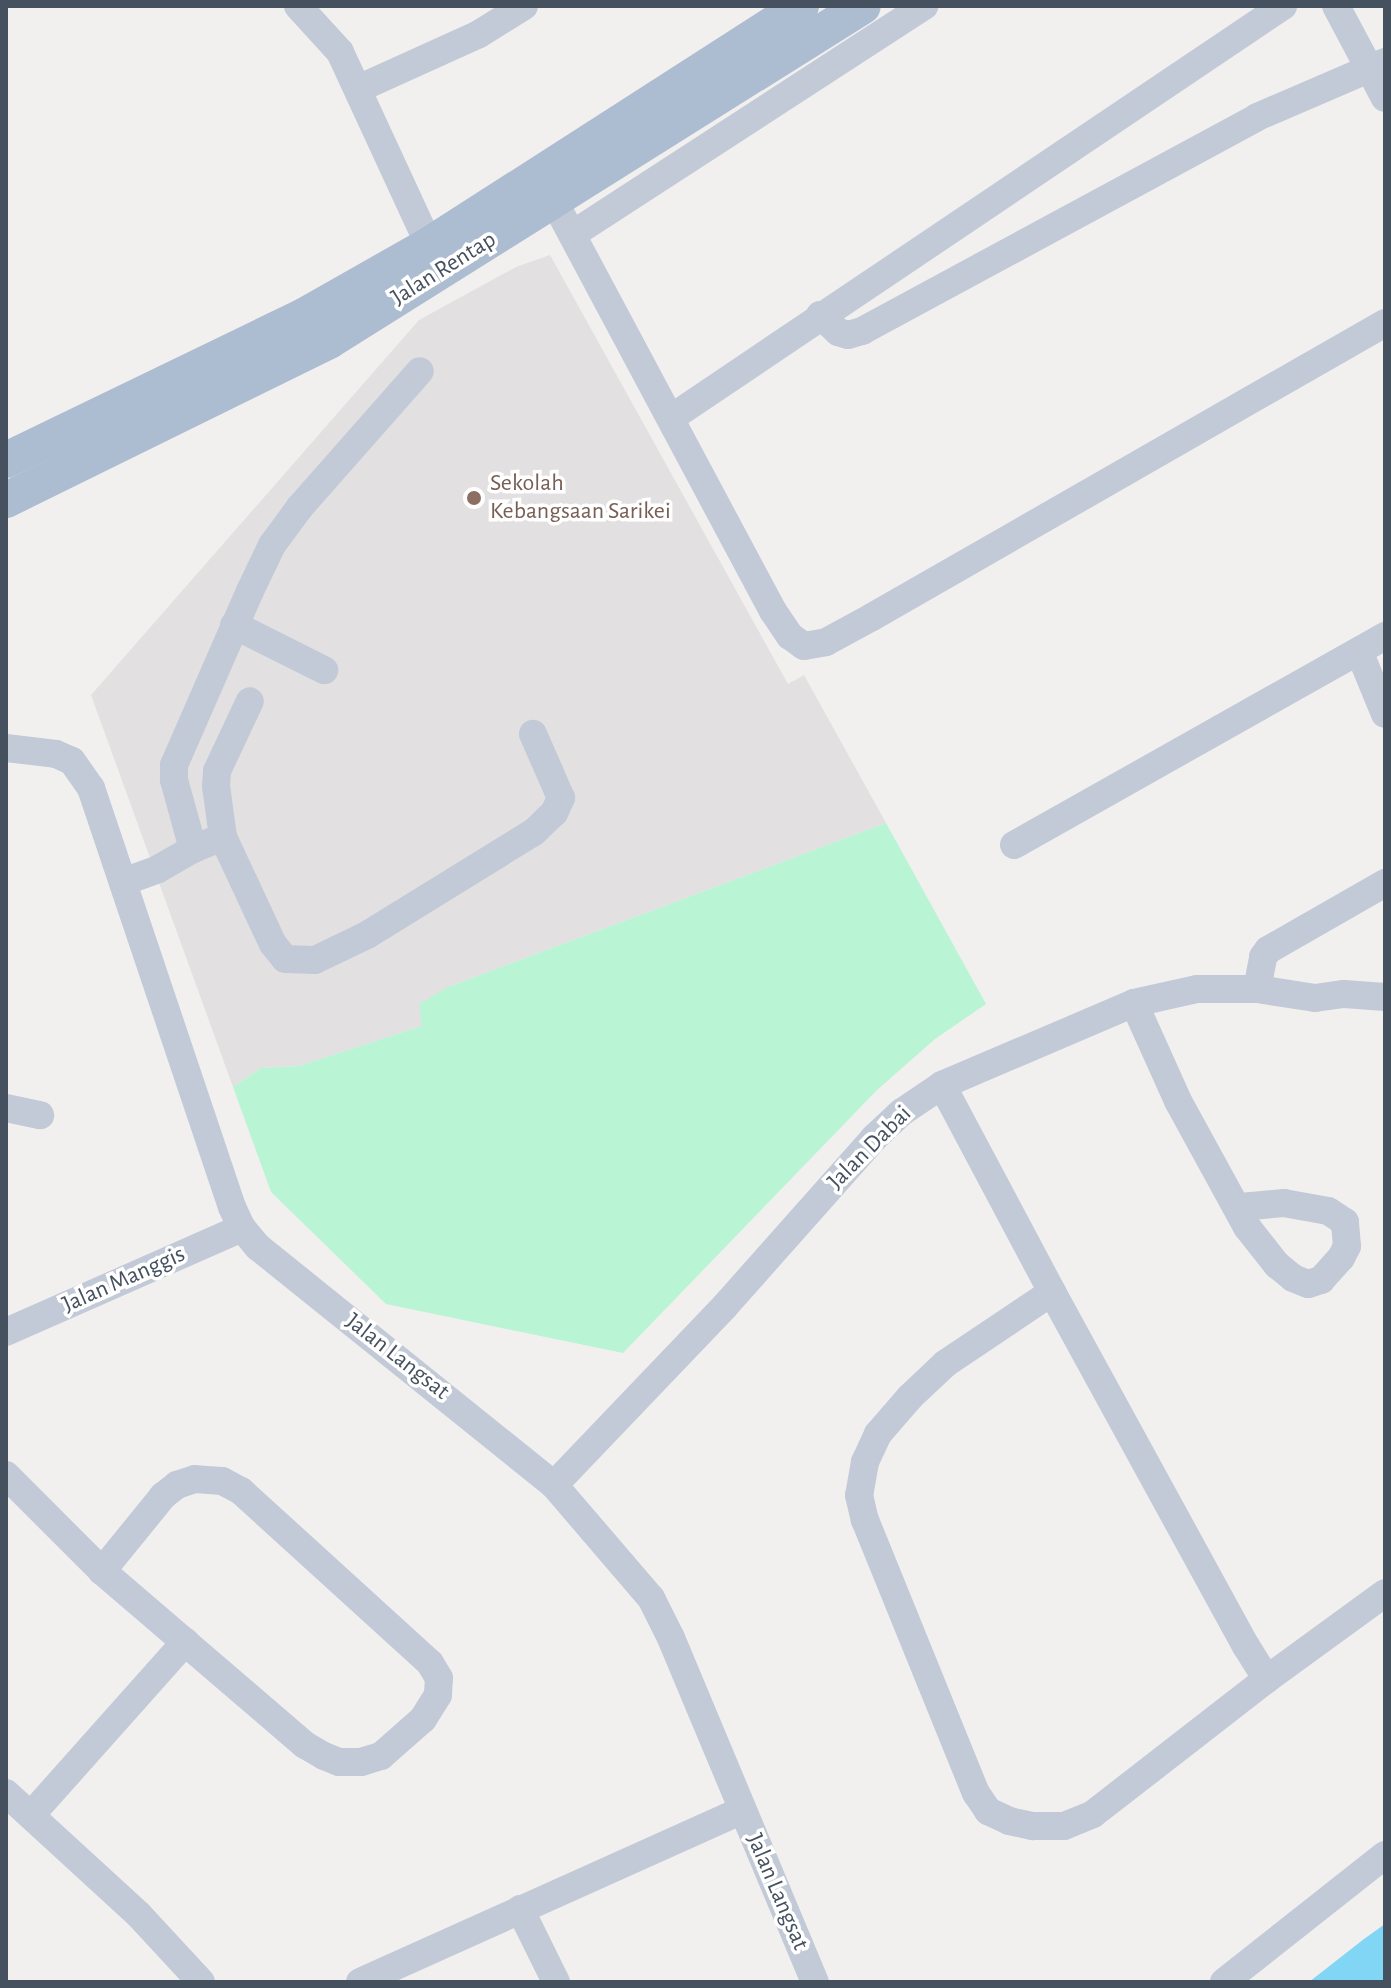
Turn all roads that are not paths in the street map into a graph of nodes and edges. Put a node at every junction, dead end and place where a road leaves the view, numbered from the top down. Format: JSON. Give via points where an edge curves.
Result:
{"nodes":[{"id":1,"x":298,"y":6,"type":"edge"},
{"id":2,"x":524,"y":6,"type":"edge"},
{"id":3,"x":801,"y":6,"type":"edge"},
{"id":4,"x":863,"y":6,"type":"edge"},
{"id":5,"x":924,"y":6,"type":"edge"},
{"id":6,"x":1283,"y":6,"type":"edge"},
{"id":7,"x":1336,"y":6,"type":"edge"},
{"id":8,"x":1378,"y":67,"type":"edge"},
{"id":9,"x":360,"y":88,"type":"junction"},
{"id":10,"x":1385,"y":98,"type":"edge"},
{"id":11,"x":554,"y":201,"type":"junction"},
{"id":12,"x":573,"y":234,"type":"junction"},
{"id":13,"x":429,"y":245,"type":"junction"},
{"id":14,"x":820,"y":315,"type":"junction"},
{"id":15,"x":1385,"y":323,"type":"edge"},
{"id":16,"x":420,"y":371,"type":"dead end"},
{"id":17,"x":671,"y":418,"type":"junction"},
{"id":18,"x":6,"y":460,"type":"edge"},
{"id":19,"x":6,"y":500,"type":"edge"},
{"id":20,"x":234,"y":625,"type":"junction"},
{"id":21,"x":1385,"y":636,"type":"edge"},
{"id":22,"x":1359,"y":651,"type":"junction"},
{"id":23,"x":324,"y":670,"type":"dead end"},
{"id":24,"x":250,"y":701,"type":"dead end"},
{"id":25,"x":1385,"y":714,"type":"edge"},
{"id":26,"x":533,"y":734,"type":"dead end"},
{"id":27,"x":6,"y":748,"type":"edge"},
{"id":28,"x":223,"y":837,"type":"junction"},
{"id":29,"x":1014,"y":845,"type":"dead end"},
{"id":30,"x":193,"y":849,"type":"junction"},
{"id":31,"x":123,"y":882,"type":"junction"},
{"id":32,"x":1385,"y":883,"type":"edge"},
{"id":33,"x":1257,"y":989,"type":"junction"},
{"id":34,"x":1385,"y":997,"type":"edge"},
{"id":35,"x":1315,"y":998,"type":"junction"},
{"id":36,"x":1134,"y":1003,"type":"junction"},
{"id":37,"x":1385,"y":1015,"type":"edge"},
{"id":38,"x":942,"y":1085,"type":"junction"},
{"id":39,"x":6,"y":1108,"type":"edge"},
{"id":40,"x":40,"y":1115,"type":"dead end"},
{"id":41,"x":1240,"y":1207,"type":"dead end"},
{"id":42,"x":242,"y":1228,"type":"junction"},
{"id":43,"x":1052,"y":1292,"type":"junction"},
{"id":44,"x":6,"y":1332,"type":"edge"},
{"id":45,"x":6,"y":1475,"type":"edge"},
{"id":46,"x":554,"y":1485,"type":"junction"},
{"id":47,"x":102,"y":1571,"type":"junction"},
{"id":48,"x":1385,"y":1593,"type":"edge"},
{"id":49,"x":185,"y":1642,"type":"junction"},
{"id":50,"x":1267,"y":1679,"type":"junction"},
{"id":51,"x":6,"y":1793,"type":"edge"},
{"id":52,"x":742,"y":1810,"type":"junction"},
{"id":53,"x":31,"y":1815,"type":"junction"},
{"id":54,"x":1385,"y":1855,"type":"edge"},
{"id":55,"x":520,"y":1909,"type":"junction"},
{"id":56,"x":201,"y":1982,"type":"edge"},
{"id":57,"x":360,"y":1982,"type":"edge"},
{"id":58,"x":556,"y":1982,"type":"edge"},
{"id":59,"x":815,"y":1982,"type":"edge"},
{"id":60,"x":1224,"y":1982,"type":"edge"}],
"edges":[{"from":1,"to":9,"type":"street","via":[[340,52]]},
{"from":2,"to":9,"type":"street","via":[[479,34]]},
{"from":3,"to":13,"type":"main road","name":"Jalan Rentap"},
{"from":4,"to":11,"type":"main road","name":"Jalan Rentap"},
{"from":5,"to":12,"type":"street"},
{"from":6,"to":14,"type":"street"},
{"from":7,"to":8,"type":"street"},
{"from":8,"to":10,"type":"street"},
{"from":8,"to":14,"type":"street","via":[[1257,117],[862,331],[838,332]]},
{"from":9,"to":13,"type":"street"},
{"from":11,"to":12,"type":"street"},
{"from":11,"to":19,"type":"main road","name":"Jalan Rentap","via":[[329,341]]},
{"from":12,"to":17,"type":"street"},
{"from":13,"to":18,"type":"main road","name":"Jalan Rentap","via":[[304,316]]},
{"from":14,"to":17,"type":"street"},
{"from":15,"to":17,"type":"street","via":[[872,617],[826,642],[804,646],[773,611]]},
{"from":16,"to":20,"type":"street","via":[[272,545]]},
{"from":20,"to":23,"type":"street"},
{"from":20,"to":30,"type":"street","via":[[174,765]]},
{"from":21,"to":22,"type":"street"},
{"from":22,"to":25,"type":"street"},
{"from":22,"to":29,"type":"street"},
{"from":24,"to":28,"type":"street","via":[[217,771]]},
{"from":26,"to":28,"type":"street","via":[[561,798],[554,813],[534,832],[367,935],[315,960],[285,959],[273,944]]},
{"from":27,"to":31,"type":"street","name":"Jalan Langsat","via":[[56,754],[83,771]]},
{"from":28,"to":30,"type":"street"},
{"from":30,"to":31,"type":"street"},
{"from":31,"to":42,"type":"street","name":"Jalan Langsat"},
{"from":32,"to":33,"type":"street","via":[[1268,950]]},
{"from":33,"to":35,"type":"street","name":"Jalan Dabai"},
{"from":33,"to":36,"type":"street","name":"Jalan Dabai","via":[[1197,989]]},
{"from":34,"to":35,"type":"street","name":"Jalan Dabai"},
{"from":35,"to":37,"type":"street","via":[[1347,1011]]},
{"from":36,"to":38,"type":"street","name":"Jalan Dabai"},
{"from":36,"to":41,"type":"street","via":[[1178,1101]]},
{"from":38,"to":43,"type":"street"},
{"from":38,"to":46,"type":"street","name":"Jalan Dabai","via":[[874,1138],[725,1306]]},
{"from":39,"to":40,"type":"street"},
{"from":42,"to":44,"type":"street","name":"Jalan Manggis"},
{"from":42,"to":46,"type":"street","name":"Jalan Langsat","via":[[258,1247]]},
{"from":43,"to":50,"type":"street"},
{"from":43,"to":50,"type":"street","via":[[945,1364],[910,1397],[878,1434],[865,1462],[859,1495],[976,1793],[988,1811],[1009,1821],[1064,1826],[1093,1814]]},
{"from":45,"to":47,"type":"street"},
{"from":46,"to":52,"type":"street","name":"Jalan Langsat","via":[[651,1598]]},
{"from":47,"to":49,"type":"street"},
{"from":47,"to":49,"type":"street","via":[[177,1485],[195,1479],[222,1481],[241,1491],[430,1663],[439,1678],[438,1695],[423,1719],[381,1756],[339,1762],[305,1745]]},
{"from":48,"to":50,"type":"street"},
{"from":49,"to":53,"type":"street"},
{"from":51,"to":53,"type":"street"},
{"from":52,"to":55,"type":"street"},
{"from":52,"to":59,"type":"street","name":"Jalan Langsat"},
{"from":53,"to":56,"type":"street","via":[[139,1915]]},
{"from":54,"to":60,"type":"street"},
{"from":55,"to":57,"type":"street"},
{"from":55,"to":58,"type":"street"}]}
